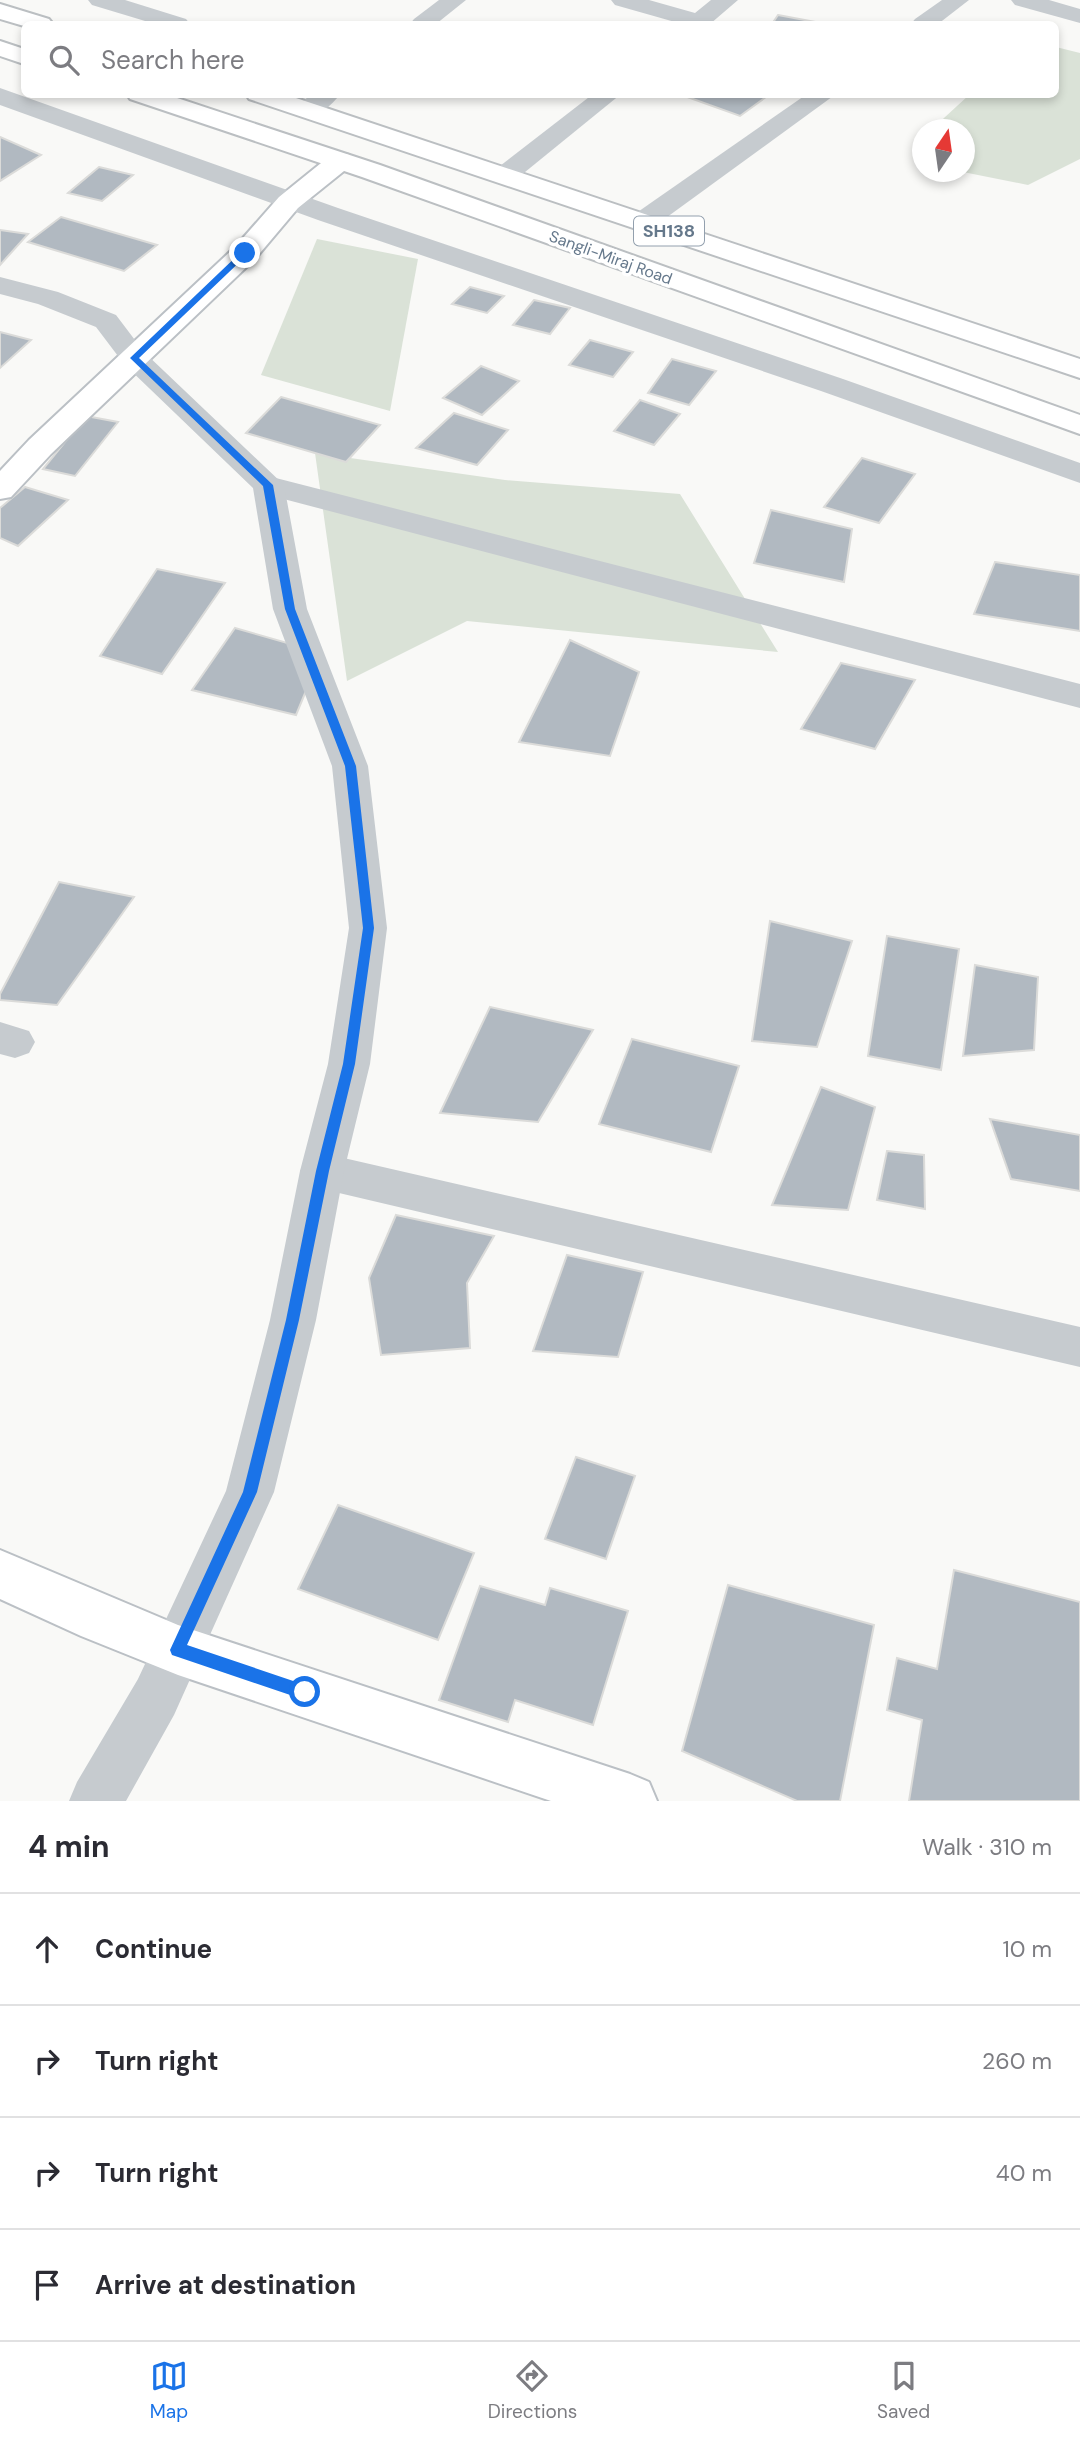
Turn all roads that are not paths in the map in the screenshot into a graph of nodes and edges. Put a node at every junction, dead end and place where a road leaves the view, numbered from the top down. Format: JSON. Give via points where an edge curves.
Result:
{"nodes":[{"id":1,"x":100,"y":0,"type":"edge"},
{"id":2,"x":454,"y":0,"type":"edge"},
{"id":3,"x":623,"y":0,"type":"edge"},
{"id":4,"x":726,"y":0,"type":"edge"},
{"id":5,"x":957,"y":0,"type":"edge"},
{"id":6,"x":1023,"y":0,"type":"edge"},
{"id":7,"x":0,"y":11,"type":"edge"},
{"id":8,"x":1080,"y":16,"type":"edge"},
{"id":9,"x":32,"y":21,"type":"edge"},
{"id":10,"x":167,"y":21,"type":"edge"},
{"id":11,"x":426,"y":21,"type":"edge"},
{"id":12,"x":691,"y":21,"type":"edge"},
{"id":13,"x":700,"y":21,"type":"edge"},
{"id":14,"x":927,"y":21,"type":"edge"},
{"id":15,"x":0,"y":48,"type":"edge"},
{"id":16,"x":21,"y":56,"type":"edge"},
{"id":17,"x":0,"y":96,"type":"edge"},
{"id":18,"x":151,"y":98,"type":"edge"},
{"id":19,"x":288,"y":98,"type":"edge"},
{"id":20,"x":604,"y":98,"type":"edge"},
{"id":21,"x":818,"y":98,"type":"edge"},
{"id":22,"x":318,"y":102,"type":"edge"},
{"id":23,"x":340,"y":161,"type":"junction"},
{"id":24,"x":505,"y":175,"type":"junction"},
{"id":25,"x":289,"y":200,"type":"junction"},
{"id":26,"x":642,"y":222,"type":"junction"},
{"id":27,"x":0,"y":285,"type":"edge"},
{"id":28,"x":134,"y":358,"type":"junction"},
{"id":29,"x":1080,"y":369,"type":"edge"},
{"id":30,"x":1080,"y":425,"type":"edge"},
{"id":31,"x":1080,"y":474,"type":"edge"},
{"id":32,"x":268,"y":485,"type":"junction"},
{"id":33,"x":0,"y":489,"type":"edge"},
{"id":34,"x":1080,"y":696,"type":"edge"},
{"id":35,"x":322,"y":1171,"type":"junction"},
{"id":36,"x":1080,"y":1347,"type":"edge"},
{"id":37,"x":0,"y":1574,"type":"edge"},
{"id":38,"x":178,"y":1650,"type":"junction"},
{"id":39,"x":96,"y":1801,"type":"edge"},
{"id":40,"x":630,"y":1801,"type":"edge"}],
"edges":[{"from":1,"to":10,"type":"street"},
{"from":2,"to":11,"type":"street"},
{"from":3,"to":12,"type":"street"},
{"from":4,"to":13,"type":"street"},
{"from":5,"to":14,"type":"street"},
{"from":6,"to":8,"type":"street"},
{"from":7,"to":9,"type":"main road"},
{"from":15,"to":16,"type":"main road"},
{"from":17,"to":25,"type":"street"},
{"from":18,"to":23,"type":"main road","name":"Sangli-Miraj Road"},
{"from":19,"to":22,"type":"main road","number":"SH138"},
{"from":20,"to":24,"type":"street"},
{"from":21,"to":26,"type":"street"},
{"from":22,"to":24,"type":"main road","number":"SH138"},
{"from":23,"to":25,"type":"main road"},
{"from":23,"to":30,"type":"main road","name":"Sangli-Miraj Road"},
{"from":24,"to":26,"type":"main road","number":"SH138"},
{"from":25,"to":28,"type":"main road","via":[[245,253]]},
{"from":25,"to":31,"type":"street"},
{"from":26,"to":29,"type":"main road","number":"SH138"},
{"from":27,"to":28,"type":"street","via":[[106,321]]},
{"from":28,"to":32,"type":"street"},
{"from":28,"to":33,"type":"main road"},
{"from":32,"to":34,"type":"street"},
{"from":32,"to":35,"type":"street","via":[[290,609],[350,766],[368,928],[349,1064]]},
{"from":35,"to":36,"type":"street"},
{"from":35,"to":38,"type":"street","via":[[293,1320],[250,1492]]},
{"from":37,"to":38,"type":"main road"},
{"from":38,"to":39,"type":"street"},
{"from":38,"to":40,"type":"main road"}]}
